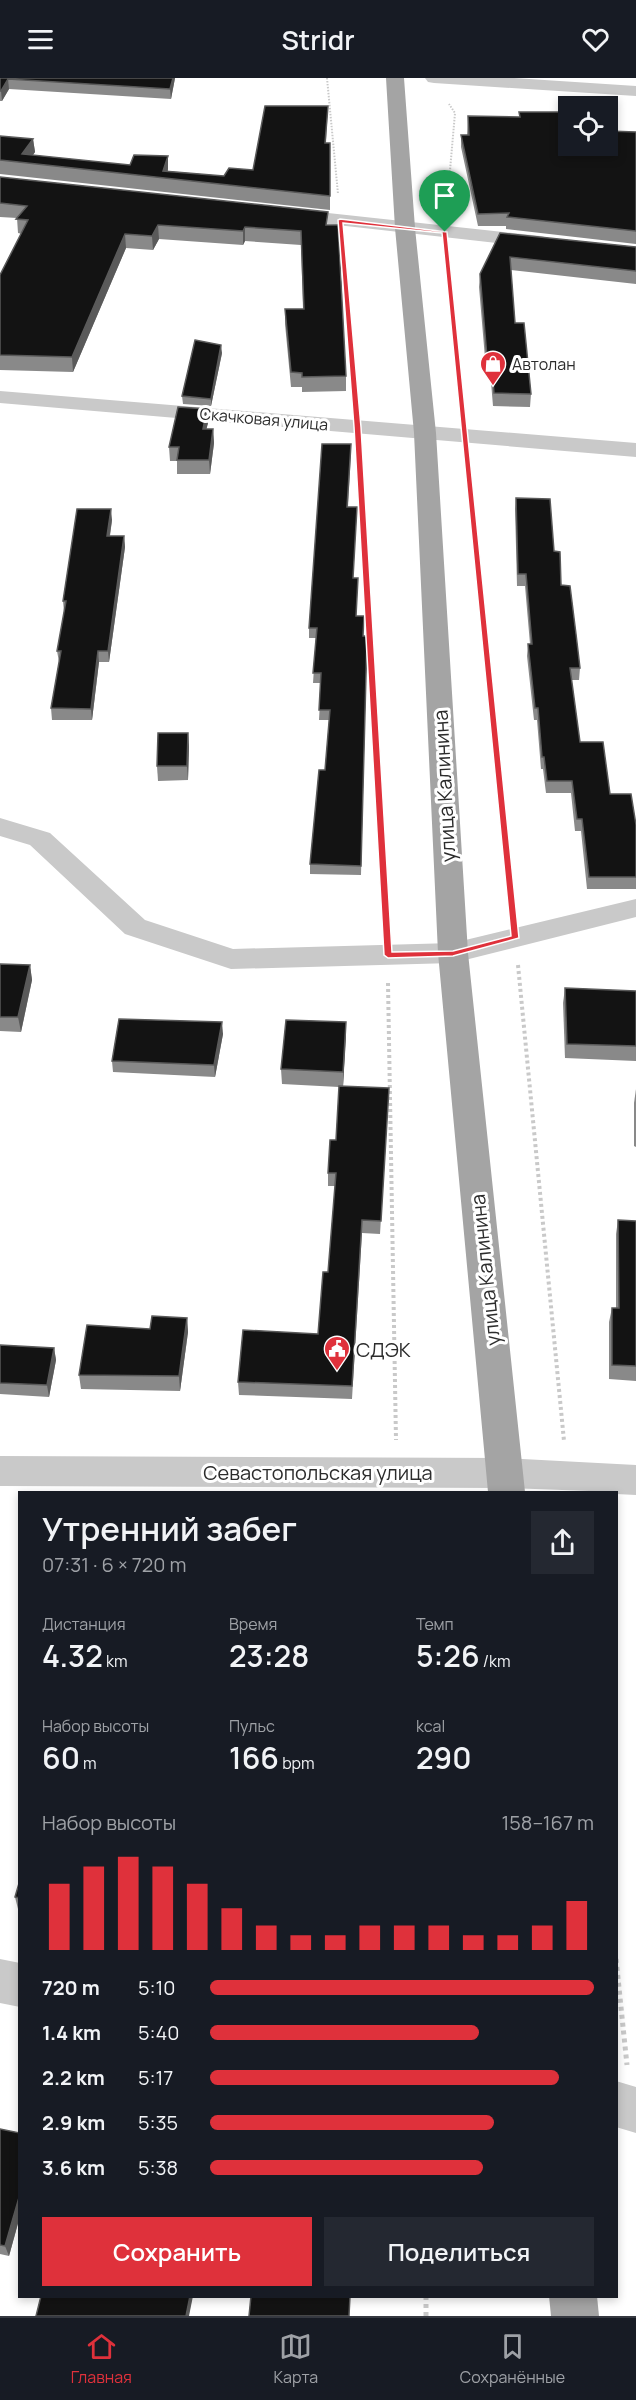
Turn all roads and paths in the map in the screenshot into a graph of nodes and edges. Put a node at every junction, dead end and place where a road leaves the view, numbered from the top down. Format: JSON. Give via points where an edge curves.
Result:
{"nodes":[{"id":1,"x":327,"y":78,"type":"edge"},
{"id":2,"x":395,"y":78,"type":"edge"},
{"id":3,"x":434,"y":78,"type":"edge"},
{"id":4,"x":636,"y":91,"type":"edge"},
{"id":5,"x":443,"y":96,"type":"dead end"},
{"id":6,"x":258,"y":211,"type":"edge"},
{"id":7,"x":340,"y":220,"type":"junction"},
{"id":8,"x":405,"y":228,"type":"junction"},
{"id":9,"x":445,"y":232,"type":"junction"},
{"id":10,"x":557,"y":244,"type":"edge"},
{"id":11,"x":0,"y":397,"type":"edge"},
{"id":12,"x":358,"y":427,"type":"junction"},
{"id":13,"x":425,"y":433,"type":"junction"},
{"id":14,"x":466,"y":436,"type":"junction"},
{"id":15,"x":636,"y":450,"type":"edge"},
{"id":16,"x":0,"y":827,"type":"edge"},
{"id":17,"x":636,"y":908,"type":"edge"},
{"id":18,"x":515,"y":938,"type":"junction"},
{"id":19,"x":453,"y":953,"type":"junction"},
{"id":20,"x":388,"y":955,"type":"junction"},
{"id":21,"x":0,"y":1471,"type":"edge"},
{"id":22,"x":397,"y":1473,"type":"junction"},
{"id":23,"x":567,"y":1476,"type":"junction"},
{"id":24,"x":636,"y":1480,"type":"edge"},
{"id":25,"x":506,"y":1483,"type":"edge"},
{"id":26,"x":0,"y":1981,"type":"edge"},
{"id":27,"x":618,"y":1984,"type":"edge"},
{"id":28,"x":18,"y":1985,"type":"edge"},
{"id":29,"x":628,"y":2107,"type":"edge"},
{"id":30,"x":426,"y":2298,"type":"edge"},
{"id":31,"x":573,"y":2298,"type":"edge"},
{"id":32,"x":426,"y":2316,"type":"edge"},
{"id":33,"x":575,"y":2316,"type":"edge"}],
"edges":[{"from":1,"to":7,"type":"path"},
{"from":2,"to":8,"type":"main road","name":"улица Калинина"},
{"from":3,"to":4,"type":"street"},
{"from":5,"to":9,"type":"path","via":[[455,113]]},
{"from":6,"to":7,"type":"street"},
{"from":7,"to":8,"type":"street"},
{"from":7,"to":12,"type":"path"},
{"from":8,"to":9,"type":"street"},
{"from":8,"to":13,"type":"main road","name":"улица Калинина"},
{"from":9,"to":10,"type":"street"},
{"from":9,"to":14,"type":"path"},
{"from":11,"to":12,"type":"street","name":"Скачковая улица"},
{"from":12,"to":13,"type":"street","name":"Скачковая улица"},
{"from":12,"to":20,"type":"path"},
{"from":13,"to":14,"type":"street","name":"Скачковая улица"},
{"from":13,"to":19,"type":"main road","name":"улица Калинина"},
{"from":14,"to":15,"type":"street","name":"Скачковая улица"},
{"from":14,"to":18,"type":"path"},
{"from":16,"to":20,"type":"street","via":[[40,840],[135,927],[231,959]]},
{"from":17,"to":18,"type":"street"},
{"from":18,"to":19,"type":"street"},
{"from":18,"to":23,"type":"path"},
{"from":19,"to":20,"type":"street"},
{"from":19,"to":25,"type":"main road","name":"улица Калинина"},
{"from":20,"to":22,"type":"path"},
{"from":21,"to":22,"type":"street","name":"Севастопольская улица"},
{"from":22,"to":25,"type":"street","name":"Севастопольская улица"},
{"from":23,"to":24,"type":"street","name":"Севастопольская улица"},
{"from":23,"to":25,"type":"street","name":"Севастопольская улица"},
{"from":26,"to":28,"type":"street"},
{"from":27,"to":29,"type":"path"},
{"from":30,"to":32,"type":"path"},
{"from":31,"to":33,"type":"main road"}]}
